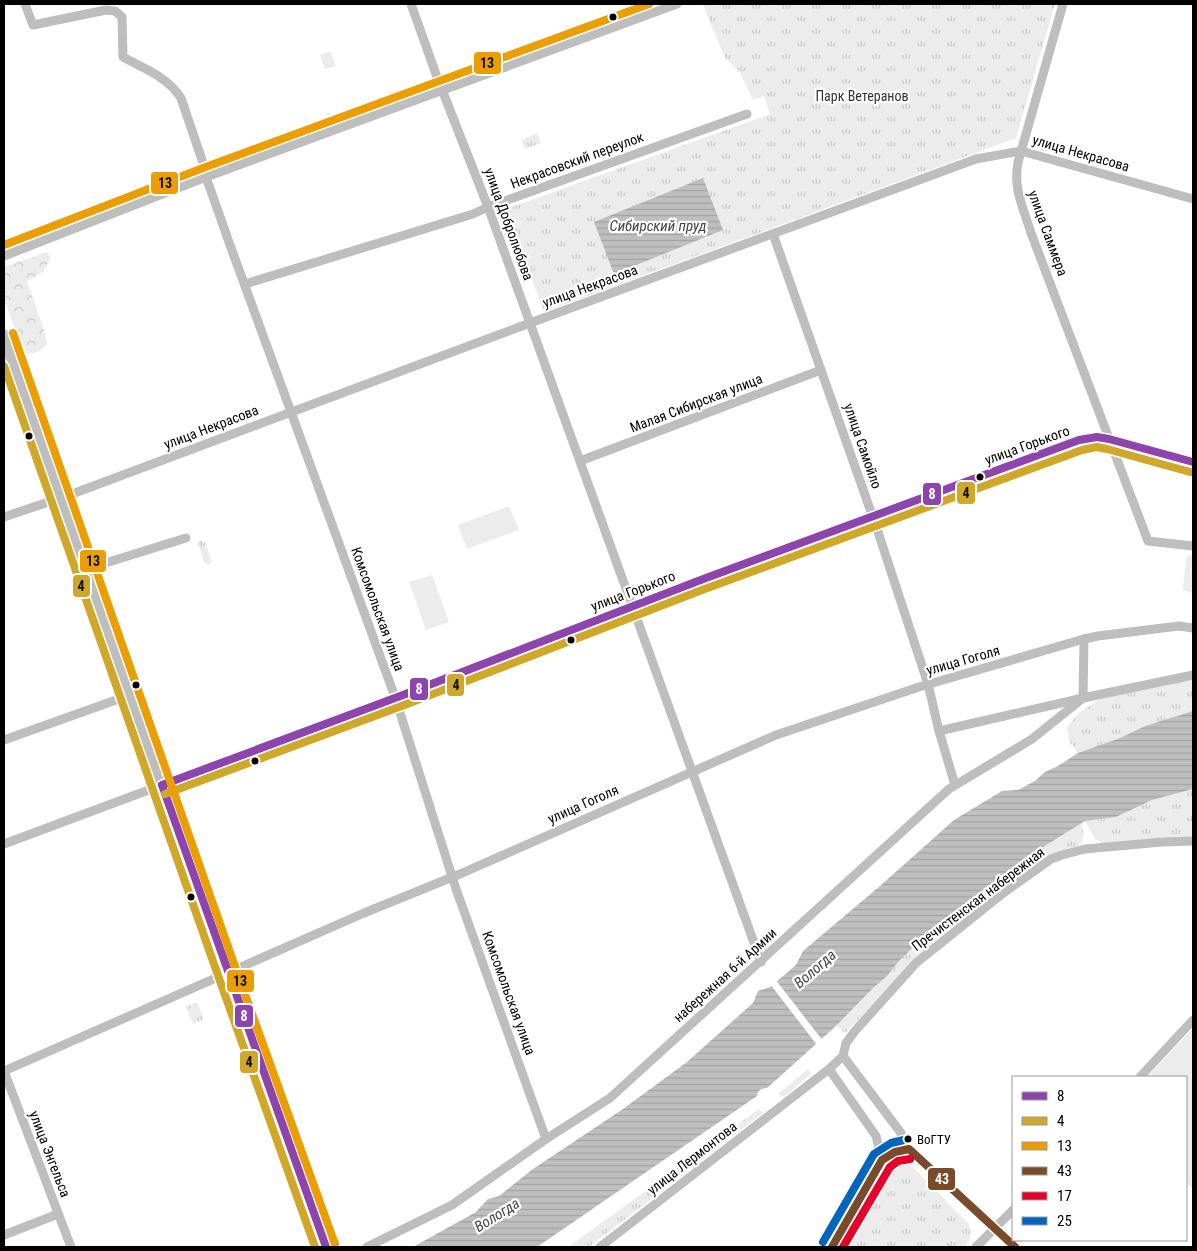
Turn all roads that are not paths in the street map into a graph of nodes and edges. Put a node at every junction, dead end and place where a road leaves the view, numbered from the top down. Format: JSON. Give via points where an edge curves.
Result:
{"nodes":[{"id":1,"x":25,"y":4,"type":"edge"},
{"id":2,"x":411,"y":4,"type":"edge"},
{"id":3,"x":677,"y":4,"type":"edge"},
{"id":4,"x":1063,"y":4,"type":"edge"},
{"id":5,"x":443,"y":90,"type":"junction"},
{"id":6,"x":747,"y":114,"type":"dead end"},
{"id":7,"x":1021,"y":151,"type":"junction"},
{"id":8,"x":206,"y":177,"type":"junction"},
{"id":9,"x":1193,"y":199,"type":"edge"},
{"id":10,"x":488,"y":207,"type":"junction"},
{"id":11,"x":773,"y":234,"type":"junction"},
{"id":12,"x":4,"y":256,"type":"edge"},
{"id":13,"x":245,"y":284,"type":"junction"},
{"id":14,"x":530,"y":323,"type":"junction"},
{"id":15,"x":4,"y":336,"type":"edge"},
{"id":16,"x":821,"y":370,"type":"junction"},
{"id":17,"x":291,"y":412,"type":"junction"},
{"id":18,"x":1109,"y":439,"type":"junction"},
{"id":19,"x":580,"y":461,"type":"junction"},
{"id":20,"x":1193,"y":462,"type":"edge"},
{"id":21,"x":61,"y":497,"type":"junction"},
{"id":22,"x":873,"y":516,"type":"junction"},
{"id":23,"x":4,"y":517,"type":"edge"},
{"id":24,"x":186,"y":538,"type":"dead end"},
{"id":25,"x":1193,"y":546,"type":"edge"},
{"id":26,"x":86,"y":569,"type":"junction"},
{"id":27,"x":633,"y":605,"type":"junction"},
{"id":28,"x":1193,"y":628,"type":"edge"},
{"id":29,"x":1084,"y":639,"type":"junction"},
{"id":30,"x":1193,"y":675,"type":"edge"},
{"id":31,"x":928,"y":684,"type":"junction"},
{"id":32,"x":130,"y":695,"type":"junction"},
{"id":33,"x":395,"y":697,"type":"junction"},
{"id":34,"x":1083,"y":698,"type":"junction"},
{"id":35,"x":939,"y":732,"type":"junction"},
{"id":36,"x":4,"y":740,"type":"edge"},
{"id":37,"x":692,"y":772,"type":"junction"},
{"id":38,"x":162,"y":785,"type":"junction"},
{"id":39,"x":955,"y":785,"type":"junction"},
{"id":40,"x":1193,"y":841,"type":"edge"},
{"id":41,"x":4,"y":844,"type":"edge"},
{"id":42,"x":453,"y":877,"type":"junction"},
{"id":43,"x":761,"y":962,"type":"junction"},
{"id":44,"x":228,"y":974,"type":"junction"},
{"id":45,"x":1193,"y":1020,"type":"edge"},
{"id":46,"x":843,"y":1056,"type":"junction"},
{"id":47,"x":829,"y":1069,"type":"junction"},
{"id":48,"x":4,"y":1071,"type":"edge"},
{"id":49,"x":1141,"y":1076,"type":"edge"},
{"id":50,"x":546,"y":1139,"type":"junction"},
{"id":51,"x":898,"y":1150,"type":"junction"},
{"id":52,"x":882,"y":1160,"type":"junction"},
{"id":53,"x":1012,"y":1211,"type":"edge"},
{"id":54,"x":58,"y":1214,"type":"junction"},
{"id":55,"x":995,"y":1228,"type":"junction"},
{"id":56,"x":4,"y":1235,"type":"edge"},
{"id":57,"x":71,"y":1247,"type":"edge"},
{"id":58,"x":326,"y":1247,"type":"edge"},
{"id":59,"x":367,"y":1247,"type":"edge"},
{"id":60,"x":600,"y":1247,"type":"edge"},
{"id":61,"x":832,"y":1247,"type":"edge"},
{"id":62,"x":976,"y":1247,"type":"edge"},
{"id":63,"x":1015,"y":1247,"type":"edge"}],
"edges":[{"from":1,"to":8,"type":"street","name":"Комсомольская улица","via":[[33,25],[110,9],[119,13],[122,17],[122,57],[165,80],[176,90]]},
{"from":2,"to":5,"type":"street","name":"улица Добролюбова"},
{"from":3,"to":5,"type":"street"},
{"from":4,"to":7,"type":"street","name":"улица Саммера"},
{"from":5,"to":8,"type":"street"},
{"from":5,"to":10,"type":"street","name":"улица Добролюбова"},
{"from":6,"to":10,"type":"street","name":"Некрасовский переулок"},
{"from":7,"to":9,"type":"street","name":"улица Некрасова"},
{"from":7,"to":11,"type":"street","name":"улица Некрасова","via":[[976,159]]},
{"from":7,"to":18,"type":"street","name":"улица Саммера","via":[[1016,186]]},
{"from":8,"to":12,"type":"street"},
{"from":8,"to":13,"type":"street","name":"Комсомольская улица"},
{"from":10,"to":13,"type":"street","name":"Некрасовский переулок"},
{"from":10,"to":14,"type":"street","name":"улица Добролюбова"},
{"from":11,"to":14,"type":"street","name":"улица Некрасова"},
{"from":11,"to":16,"type":"street","name":"улица Самойло"},
{"from":13,"to":17,"type":"street","name":"Комсомольская улица"},
{"from":14,"to":17,"type":"street","name":"улица Некрасова"},
{"from":14,"to":19,"type":"street","name":"улица Добролюбова"},
{"from":15,"to":21,"type":"main road"},
{"from":16,"to":19,"type":"street","name":"Малая Сибирская улица"},
{"from":16,"to":22,"type":"street","name":"улица Самойло"},
{"from":17,"to":21,"type":"street","name":"улица Некрасова"},
{"from":17,"to":33,"type":"street","name":"Комсомольская улица"},
{"from":18,"to":20,"type":"street","name":"улица Горького"},
{"from":18,"to":22,"type":"street","name":"улица Горького","via":[[1079,440]]},
{"from":18,"to":25,"type":"street","name":"улица Саммера","via":[[1148,541]]},
{"from":19,"to":27,"type":"street","name":"улица Добролюбова"},
{"from":21,"to":23,"type":"street","name":"улица Некрасова"},
{"from":21,"to":26,"type":"main road"},
{"from":22,"to":27,"type":"street","name":"улица Горького"},
{"from":22,"to":31,"type":"street","name":"улица Самойло"},
{"from":24,"to":26,"type":"street"},
{"from":26,"to":32,"type":"main road"},
{"from":27,"to":33,"type":"street","name":"улица Горького"},
{"from":27,"to":37,"type":"street","name":"улица Добролюбова"},
{"from":28,"to":29,"type":"street","name":"улица Гоголя","via":[[1179,626]]},
{"from":29,"to":31,"type":"street","name":"улица Гоголя"},
{"from":29,"to":34,"type":"street"},
{"from":30,"to":34,"type":"street","name":"набережная 6-й Армии"},
{"from":31,"to":35,"type":"street","name":"улица Самойло"},
{"from":31,"to":37,"type":"street","name":"улица Гоголя","via":[[776,735]]},
{"from":32,"to":36,"type":"street"},
{"from":32,"to":38,"type":"main road"},
{"from":33,"to":38,"type":"street","name":"улица Горького"},
{"from":33,"to":42,"type":"street","name":"Комсомольская улица"},
{"from":34,"to":35,"type":"street","name":"набережная 6-й Армии"},
{"from":34,"to":39,"type":"street","name":"набережная 6-й Армии","via":[[1032,739]]},
{"from":35,"to":39,"type":"street","name":"улица Самойло"},
{"from":37,"to":42,"type":"street","name":"улица Гоголя"},
{"from":37,"to":43,"type":"street","name":"улица Добролюбова"},
{"from":38,"to":41,"type":"street","name":"улица Горького"},
{"from":38,"to":44,"type":"main road"},
{"from":39,"to":43,"type":"street","name":"набережная 6-й Армии"},
{"from":40,"to":46,"type":"street","name":"Пречистенская набережная","via":[[1085,849],[1042,865],[916,963],[855,1031],[846,1043]]},
{"from":42,"to":44,"type":"street","name":"улица Гоголя"},
{"from":42,"to":50,"type":"street","name":"Комсомольская улица"},
{"from":43,"to":50,"type":"street","name":"набережная 6-й Армии","via":[[610,1098]]},
{"from":44,"to":48,"type":"street","name":"улица Гоголя"},
{"from":44,"to":58,"type":"main road"},
{"from":45,"to":49,"type":"street"},
{"from":46,"to":47,"type":"street","name":"Пречистенская набережная"},
{"from":46,"to":51,"type":"street","via":[[901,1133]]},
{"from":47,"to":52,"type":"street","via":[[876,1136]]},
{"from":47,"to":60,"type":"street","name":"улица Лермонтова"},
{"from":48,"to":54,"type":"street","name":"улица Энгельса"},
{"from":50,"to":59,"type":"street","name":"набережная 6-й Армии","via":[[452,1205]]},
{"from":51,"to":52,"type":"street"},
{"from":51,"to":55,"type":"street","via":[[909,1149]]},
{"from":52,"to":61,"type":"street"},
{"from":53,"to":55,"type":"street"},
{"from":54,"to":56,"type":"street"},
{"from":54,"to":57,"type":"street","name":"улица Энгельса"},
{"from":55,"to":62,"type":"street"},
{"from":55,"to":63,"type":"street"}]}
